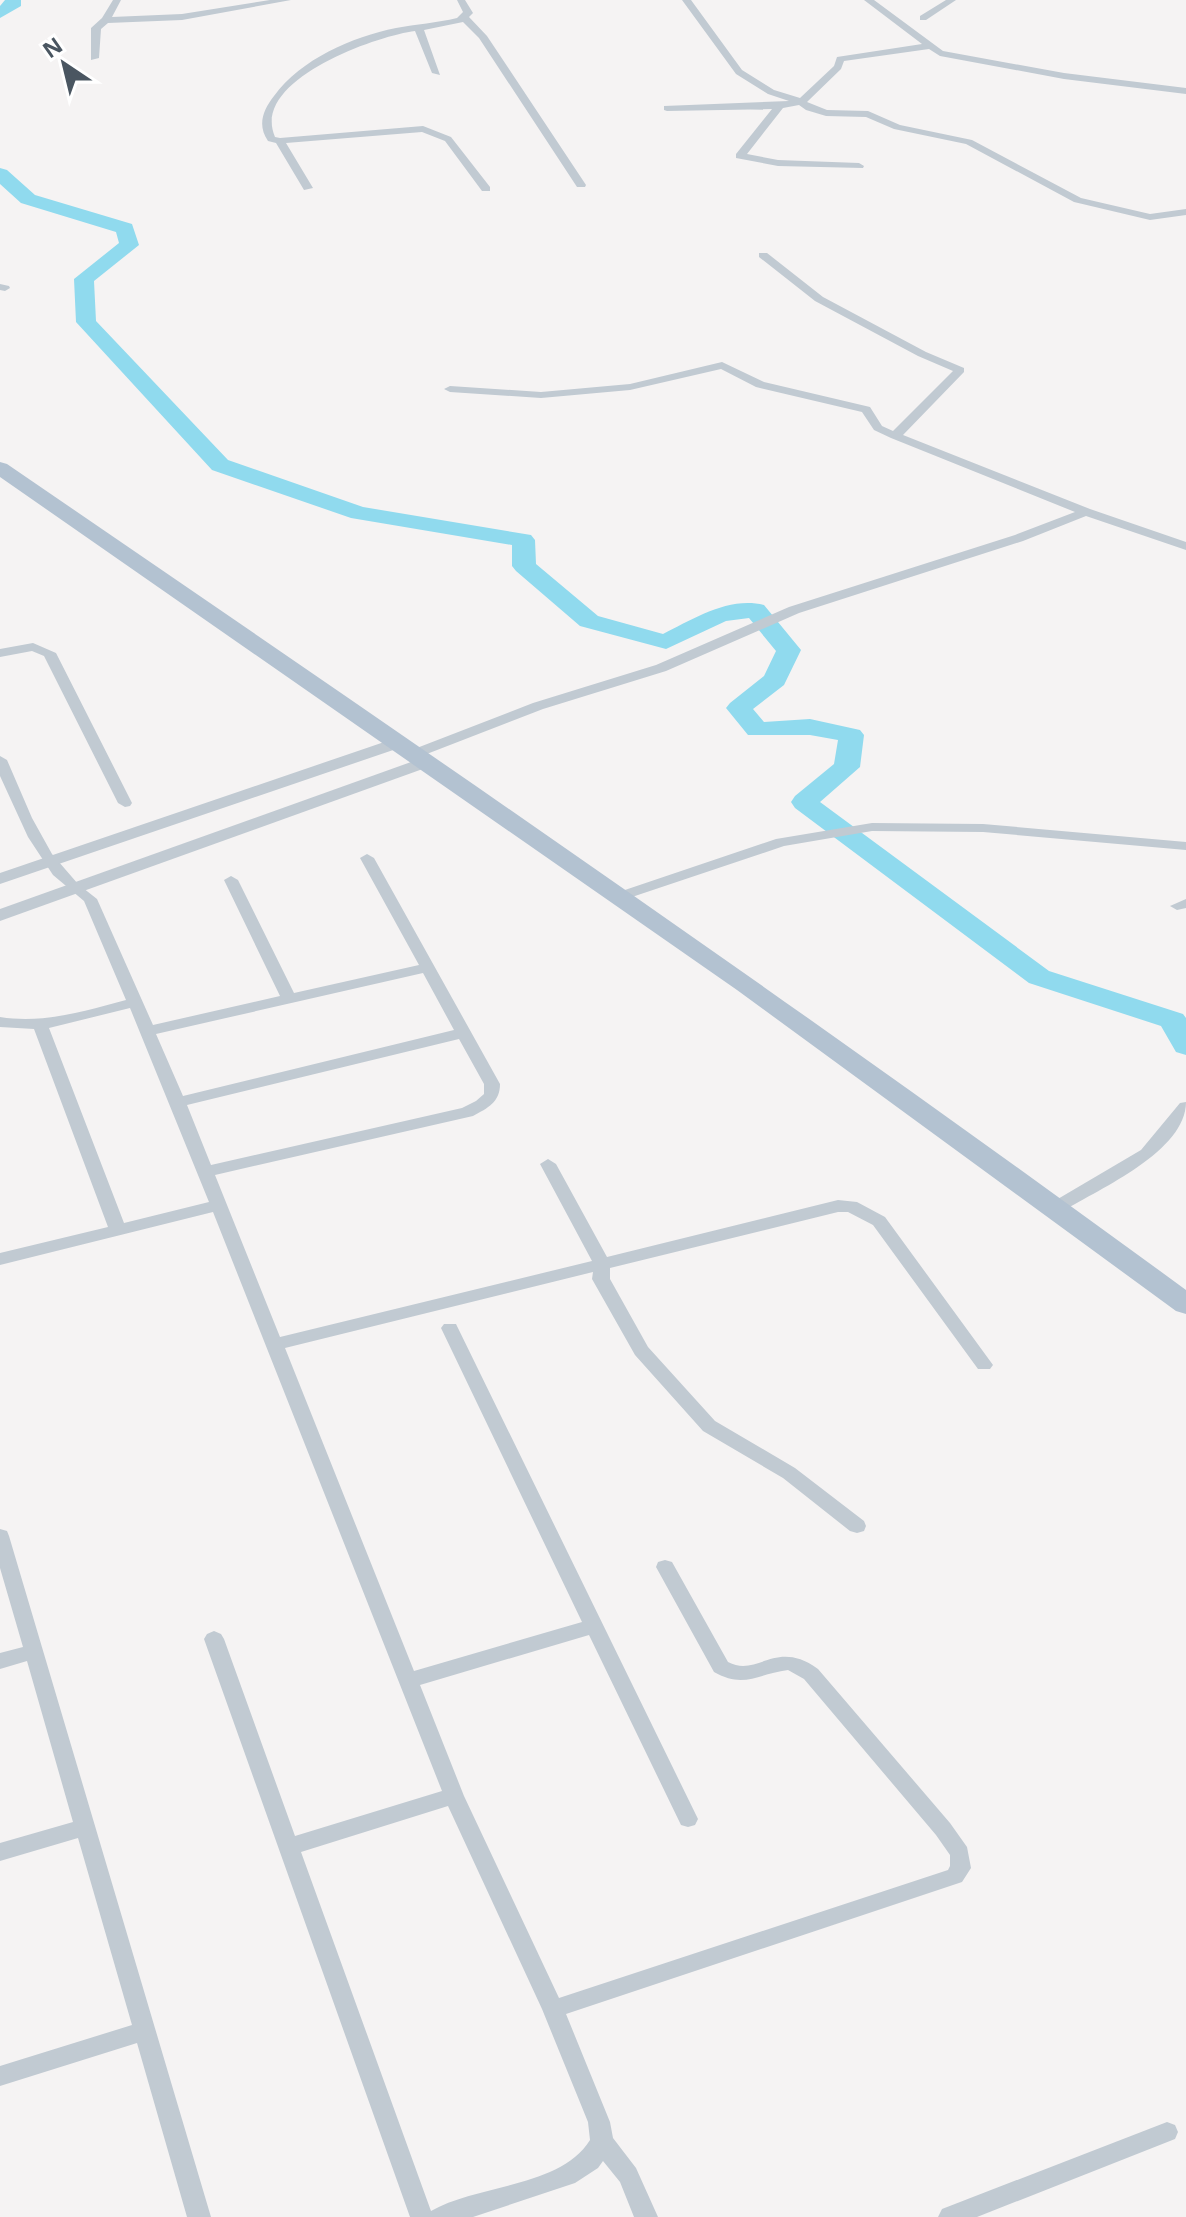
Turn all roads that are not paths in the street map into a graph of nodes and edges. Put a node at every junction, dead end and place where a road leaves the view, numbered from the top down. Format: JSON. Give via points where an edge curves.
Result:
{"nodes":[{"id":1,"x":117,"y":0,"type":"edge"},
{"id":2,"x":287,"y":0,"type":"edge"},
{"id":3,"x":461,"y":0,"type":"edge"},
{"id":4,"x":686,"y":0,"type":"edge"},
{"id":5,"x":868,"y":0,"type":"edge"},
{"id":6,"x":951,"y":0,"type":"edge"},
{"id":7,"x":464,"y":17,"type":"junction"},
{"id":8,"x":923,"y":18,"type":"dead end"},
{"id":9,"x":106,"y":20,"type":"junction"},
{"id":10,"x":419,"y":28,"type":"junction"},
{"id":11,"x":930,"y":46,"type":"junction"},
{"id":12,"x":94,"y":58,"type":"dead end"},
{"id":13,"x":437,"y":73,"type":"dead end"},
{"id":14,"x":1186,"y":91,"type":"edge"},
{"id":15,"x":801,"y":102,"type":"junction"},
{"id":16,"x":779,"y":107,"type":"junction"},
{"id":17,"x":667,"y":108,"type":"dead end"},
{"id":18,"x":280,"y":141,"type":"junction"},
{"id":19,"x":859,"y":166,"type":"dead end"},
{"id":20,"x":581,"y":185,"type":"dead end"},
{"id":21,"x":308,"y":188,"type":"dead end"},
{"id":22,"x":486,"y":189,"type":"dead end"},
{"id":23,"x":1186,"y":212,"type":"edge"},
{"id":24,"x":763,"y":255,"type":"dead end"},
{"id":25,"x":450,"y":389,"type":"dead end"},
{"id":26,"x":895,"y":436,"type":"junction"},
{"id":27,"x":0,"y":468,"type":"edge"},
{"id":28,"x":1086,"y":512,"type":"junction"},
{"id":29,"x":1186,"y":546,"type":"edge"},
{"id":30,"x":0,"y":653,"type":"edge"},
{"id":31,"x":412,"y":753,"type":"junction"},
{"id":32,"x":1,"y":765,"type":"edge"},
{"id":33,"x":125,"y":803,"type":"dead end"},
{"id":34,"x":1186,"y":846,"type":"edge"},
{"id":35,"x":367,"y":858,"type":"dead end"},
{"id":36,"x":48,"y":862,"type":"junction"},
{"id":37,"x":0,"y":879,"type":"edge"},
{"id":38,"x":231,"y":880,"type":"dead end"},
{"id":39,"x":73,"y":889,"type":"junction"},
{"id":40,"x":621,"y":896,"type":"junction"},
{"id":41,"x":0,"y":915,"type":"edge"},
{"id":42,"x":429,"y":967,"type":"junction"},
{"id":43,"x":289,"y":998,"type":"junction"},
{"id":44,"x":136,"y":1002,"type":"junction"},
{"id":45,"x":0,"y":1022,"type":"edge"},
{"id":46,"x":40,"y":1024,"type":"junction"},
{"id":47,"x":149,"y":1031,"type":"junction"},
{"id":48,"x":463,"y":1033,"type":"junction"},
{"id":49,"x":178,"y":1102,"type":"junction"},
{"id":50,"x":1186,"y":1107,"type":"edge"},
{"id":51,"x":548,"y":1164,"type":"dead end"},
{"id":52,"x":206,"y":1172,"type":"junction"},
{"id":53,"x":218,"y":1205,"type":"junction"},
{"id":54,"x":1057,"y":1207,"type":"junction"},
{"id":55,"x":118,"y":1230,"type":"junction"},
{"id":56,"x":0,"y":1259,"type":"edge"},
{"id":57,"x":602,"y":1263,"type":"junction"},
{"id":58,"x":1186,"y":1304,"type":"edge"},
{"id":59,"x":450,"y":1328,"type":"dead end"},
{"id":60,"x":273,"y":1345,"type":"junction"},
{"id":61,"x":984,"y":1365,"type":"dead end"},
{"id":62,"x":857,"y":1526,"type":"dead end"},
{"id":63,"x":0,"y":1536,"type":"edge"},
{"id":64,"x":665,"y":1567,"type":"dead end"},
{"id":65,"x":594,"y":1626,"type":"junction"},
{"id":66,"x":214,"y":1639,"type":"dead end"},
{"id":67,"x":34,"y":1652,"type":"junction"},
{"id":68,"x":0,"y":1661,"type":"edge"},
{"id":69,"x":408,"y":1681,"type":"junction"},
{"id":70,"x":454,"y":1796,"type":"junction"},
{"id":71,"x":688,"y":1819,"type":"dead end"},
{"id":72,"x":85,"y":1827,"type":"junction"},
{"id":73,"x":289,"y":1847,"type":"junction"},
{"id":74,"x":0,"y":1852,"type":"edge"},
{"id":75,"x":553,"y":2009,"type":"junction"},
{"id":76,"x":145,"y":2031,"type":"junction"},
{"id":77,"x":0,"y":2076,"type":"edge"},
{"id":78,"x":1167,"y":2132,"type":"dead end"},
{"id":79,"x":602,"y":2142,"type":"junction"},
{"id":80,"x":199,"y":2217,"type":"edge"},
{"id":81,"x":422,"y":2217,"type":"edge"},
{"id":82,"x":440,"y":2217,"type":"edge"},
{"id":83,"x":646,"y":2217,"type":"edge"},
{"id":84,"x":950,"y":2217,"type":"edge"}],
"edges":[{"from":1,"to":9,"type":"street"},
{"from":2,"to":9,"type":"street","via":[[182,17]]},
{"from":3,"to":7,"type":"street","via":[[468,13]]},
{"from":4,"to":15,"type":"street","via":[[739,72],[771,92]]},
{"from":5,"to":11,"type":"street"},
{"from":6,"to":8,"type":"street"},
{"from":7,"to":10,"type":"street"},
{"from":7,"to":20,"type":"street"},
{"from":9,"to":12,"type":"street","via":[[96,28]]},
{"from":10,"to":13,"type":"street"},
{"from":10,"to":18,"type":"street","via":[[384,34],[340,51],[298,75],[268,114],[266,132]]},
{"from":11,"to":14,"type":"street","via":[[970,60]]},
{"from":11,"to":15,"type":"street","via":[[840,59],[815,94]]},
{"from":15,"to":16,"type":"street"},
{"from":15,"to":23,"type":"street","via":[[826,113],[868,114],[897,127],[969,142],[1078,200],[1150,217]]},
{"from":16,"to":17,"type":"street"},
{"from":16,"to":19,"type":"street","via":[[740,156]]},
{"from":18,"to":21,"type":"street"},
{"from":18,"to":22,"type":"street","via":[[423,129],[448,139]]},
{"from":24,"to":26,"type":"street","via":[[819,299],[960,370]]},
{"from":25,"to":26,"type":"street","via":[[541,395],[630,387],[722,365],[760,385],[866,409],[878,428]]},
{"from":26,"to":28,"type":"street"},
{"from":27,"to":31,"type":"main road"},
{"from":28,"to":29,"type":"street"},
{"from":28,"to":31,"type":"street","via":[[794,610],[661,668]]},
{"from":30,"to":33,"type":"street","via":[[33,647],[49,653]]},
{"from":31,"to":36,"type":"street"},
{"from":31,"to":39,"type":"street"},
{"from":31,"to":40,"type":"main road"},
{"from":32,"to":36,"type":"street"},
{"from":34,"to":40,"type":"street","via":[[983,828],[872,827],[824,832],[749,851]]},
{"from":35,"to":42,"type":"street"},
{"from":36,"to":37,"type":"street"},
{"from":36,"to":39,"type":"street"},
{"from":38,"to":43,"type":"street"},
{"from":39,"to":41,"type":"street"},
{"from":39,"to":44,"type":"street","via":[[90,899]]},
{"from":40,"to":54,"type":"main road"},
{"from":42,"to":43,"type":"street"},
{"from":42,"to":48,"type":"street"},
{"from":43,"to":47,"type":"street"},
{"from":44,"to":46,"type":"street"},
{"from":44,"to":47,"type":"street"},
{"from":45,"to":46,"type":"street"},
{"from":46,"to":55,"type":"street"},
{"from":47,"to":49,"type":"street"},
{"from":48,"to":49,"type":"street"},
{"from":48,"to":52,"type":"street","via":[[492,1084],[492,1095],[482,1105]]},
{"from":49,"to":52,"type":"street"},
{"from":50,"to":54,"type":"street","via":[[1147,1154]]},
{"from":51,"to":57,"type":"street"},
{"from":52,"to":53,"type":"street"},
{"from":53,"to":55,"type":"street"},
{"from":53,"to":60,"type":"street"},
{"from":54,"to":58,"type":"main road"},
{"from":55,"to":56,"type":"street"},
{"from":57,"to":60,"type":"street"},
{"from":57,"to":61,"type":"street","via":[[851,1206],[879,1221]]},
{"from":57,"to":62,"type":"street","via":[[601,1279],[641,1351],[692,1409],[709,1426],[789,1473]]},
{"from":59,"to":65,"type":"street"},
{"from":60,"to":69,"type":"street"},
{"from":63,"to":67,"type":"street"},
{"from":64,"to":75,"type":"street","via":[[721,1667],[742,1674],[786,1661],[801,1663],[943,1829],[960,1853],[961,1868],[955,1876]]},
{"from":65,"to":69,"type":"street"},
{"from":65,"to":71,"type":"street"},
{"from":66,"to":73,"type":"street"},
{"from":67,"to":68,"type":"street"},
{"from":67,"to":72,"type":"street"},
{"from":69,"to":70,"type":"street"},
{"from":70,"to":73,"type":"street"},
{"from":70,"to":75,"type":"street"},
{"from":72,"to":74,"type":"street"},
{"from":72,"to":76,"type":"street"},
{"from":73,"to":81,"type":"street"},
{"from":75,"to":79,"type":"street","via":[[599,2122]]},
{"from":76,"to":77,"type":"street"},
{"from":76,"to":80,"type":"street"},
{"from":78,"to":84,"type":"street"},
{"from":79,"to":82,"type":"street","via":[[590,2161],[567,2176]]},
{"from":79,"to":83,"type":"street","via":[[628,2175]]}]}
